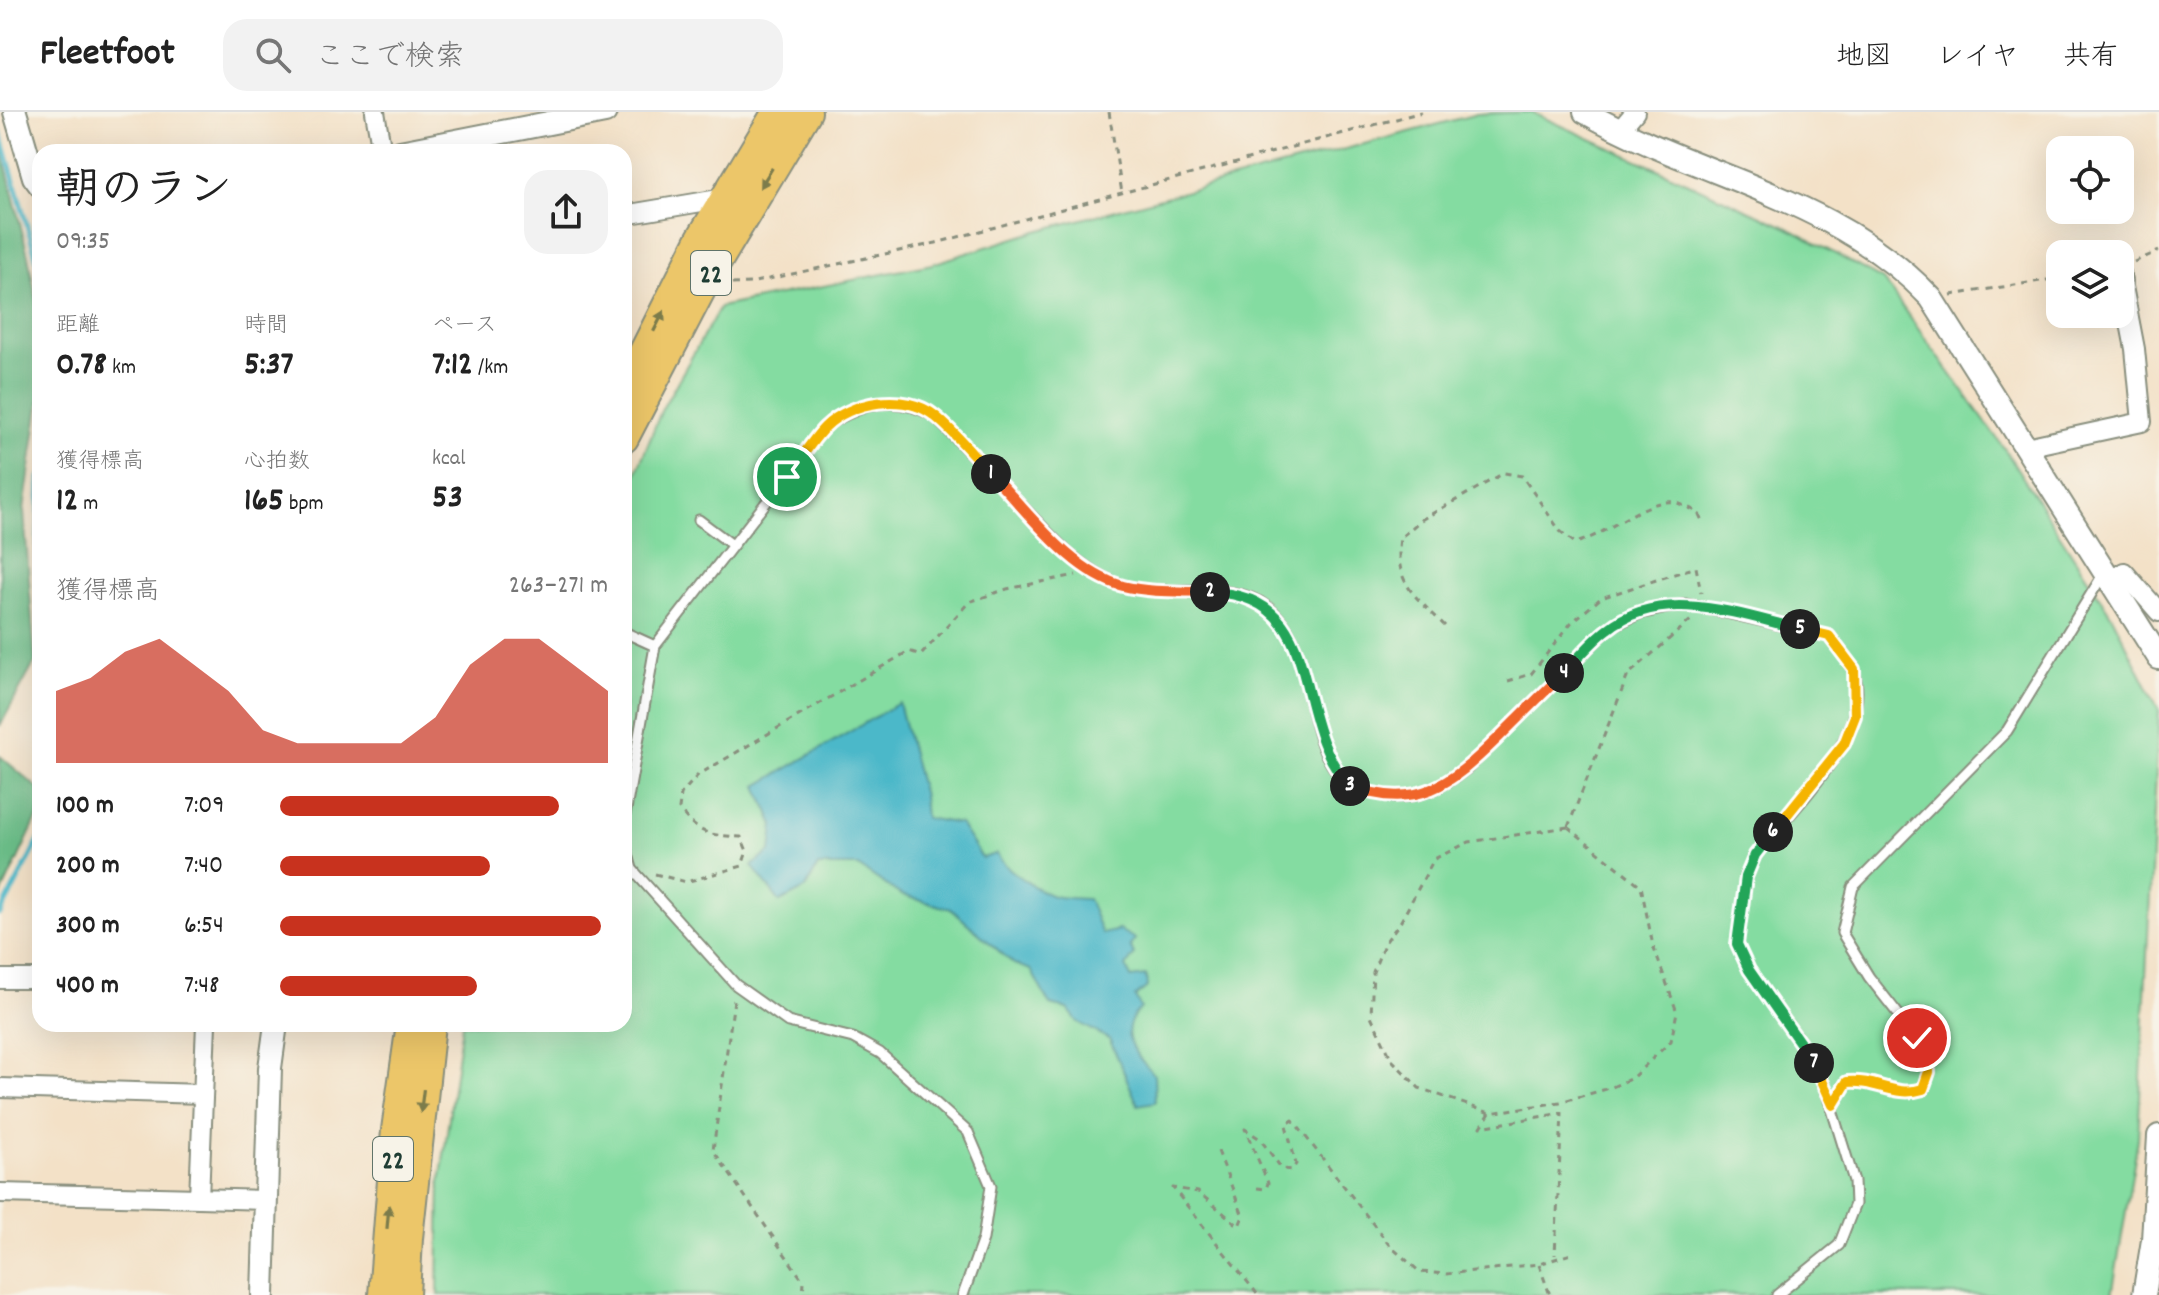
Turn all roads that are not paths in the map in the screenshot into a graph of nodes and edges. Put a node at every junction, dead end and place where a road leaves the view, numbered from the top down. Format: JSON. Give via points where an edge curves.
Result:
{"nodes":[{"id":1,"x":15,"y":112,"type":"edge"},
{"id":2,"x":375,"y":112,"type":"edge"},
{"id":3,"x":605,"y":112,"type":"edge"},
{"id":4,"x":777,"y":112,"type":"edge"},
{"id":5,"x":807,"y":112,"type":"edge"},
{"id":6,"x":1585,"y":112,"type":"edge"},
{"id":7,"x":1635,"y":112,"type":"edge"},
{"id":8,"x":1619,"y":131,"type":"junction"},
{"id":9,"x":381,"y":144,"type":"edge"},
{"id":10,"x":441,"y":144,"type":"edge"},
{"id":11,"x":32,"y":170,"type":"edge"},
{"id":12,"x":725,"y":198,"type":"junction"},
{"id":13,"x":632,"y":214,"type":"edge"},
{"id":14,"x":2133,"y":328,"type":"edge"},
{"id":15,"x":632,"y":376,"type":"edge"},
{"id":16,"x":632,"y":423,"type":"edge"},
{"id":17,"x":2026,"y":447,"type":"junction"},
{"id":18,"x":699,"y":520,"type":"dead end"},
{"id":19,"x":731,"y":544,"type":"junction"},
{"id":20,"x":2107,"y":577,"type":"junction"},
{"id":21,"x":2159,"y":612,"type":"edge"},
{"id":22,"x":632,"y":636,"type":"edge"},
{"id":23,"x":655,"y":646,"type":"junction"},
{"id":24,"x":2159,"y":658,"type":"edge"},
{"id":25,"x":632,"y":776,"type":"edge"},
{"id":26,"x":632,"y":869,"type":"edge"},
{"id":27,"x":0,"y":979,"type":"edge"},
{"id":28,"x":32,"y":979,"type":"edge"},
{"id":29,"x":206,"y":1032,"type":"edge"},
{"id":30,"x":275,"y":1032,"type":"edge"},
{"id":31,"x":410,"y":1032,"type":"edge"},
{"id":32,"x":430,"y":1032,"type":"edge"},
{"id":33,"x":0,"y":1088,"type":"edge"},
{"id":34,"x":203,"y":1094,"type":"junction"},
{"id":35,"x":1833,"y":1105,"type":"junction"},
{"id":36,"x":2159,"y":1136,"type":"edge"},
{"id":37,"x":0,"y":1193,"type":"edge"},
{"id":38,"x":199,"y":1198,"type":"junction"},
{"id":39,"x":265,"y":1200,"type":"junction"},
{"id":40,"x":263,"y":1295,"type":"edge"},
{"id":41,"x":383,"y":1295,"type":"edge"},
{"id":42,"x":405,"y":1295,"type":"edge"},
{"id":43,"x":963,"y":1295,"type":"edge"},
{"id":44,"x":1777,"y":1295,"type":"edge"},
{"id":45,"x":2144,"y":1295,"type":"edge"}],
"edges":[{"from":1,"to":11,"type":"street"},
{"from":2,"to":9,"type":"street"},
{"from":3,"to":10,"type":"street"},
{"from":4,"to":12,"type":"main road","number":"22"},
{"from":5,"to":16,"type":"main road","number":"22","one_way":true,"via":[[704,284]]},
{"from":6,"to":8,"type":"street"},
{"from":7,"to":8,"type":"street"},
{"from":8,"to":17,"type":"street","via":[[1797,204],[1901,266],[1931,298]]},
{"from":12,"to":13,"type":"street"},
{"from":15,"to":12,"type":"main road","number":"22","one_way":true},
{"from":14,"to":17,"type":"street","via":[[2142,422]]},
{"from":17,"to":20,"type":"street"},
{"from":18,"to":19,"type":"lane"},
{"from":19,"to":23,"type":"lane"},
{"from":19,"to":35,"type":"lane","via":[[826,425],[881,402],[911,404],[933,415],[1092,572],[1121,585],[1231,592],[1275,612],[1294,642],[1325,751],[1351,787],[1384,796],[1413,796],[1444,786],[1610,627],[1639,614],[1686,604],[1829,636],[1854,669],[1855,716],[1844,744],[1755,855],[1746,877],[1737,944],[1749,970],[1820,1071]]},
{"from":20,"to":21,"type":"street","via":[[2124,572]]},
{"from":20,"to":24,"type":"street"},
{"from":20,"to":35,"type":"lane","via":[[2007,731],[1853,887],[1842,933],[1917,1038],[1929,1072],[1923,1089],[1905,1094],[1864,1081],[1847,1082]]},
{"from":22,"to":23,"type":"lane"},
{"from":23,"to":25,"type":"lane"},
{"from":26,"to":43,"type":"lane","via":[[736,985],[788,1022],[853,1038],[880,1053],[968,1132],[991,1186],[990,1213]]},
{"from":27,"to":28,"type":"street"},
{"from":29,"to":34,"type":"street"},
{"from":30,"to":39,"type":"street"},
{"from":41,"to":31,"type":"main road","number":"22","one_way":true},
{"from":32,"to":42,"type":"main road","number":"22","one_way":true},
{"from":33,"to":34,"type":"street"},
{"from":34,"to":38,"type":"street"},
{"from":35,"to":44,"type":"lane","via":[[1854,1181],[1855,1204],[1839,1245]]},
{"from":36,"to":45,"type":"street"},
{"from":37,"to":38,"type":"street"},
{"from":38,"to":39,"type":"street"},
{"from":39,"to":40,"type":"street"}]}
